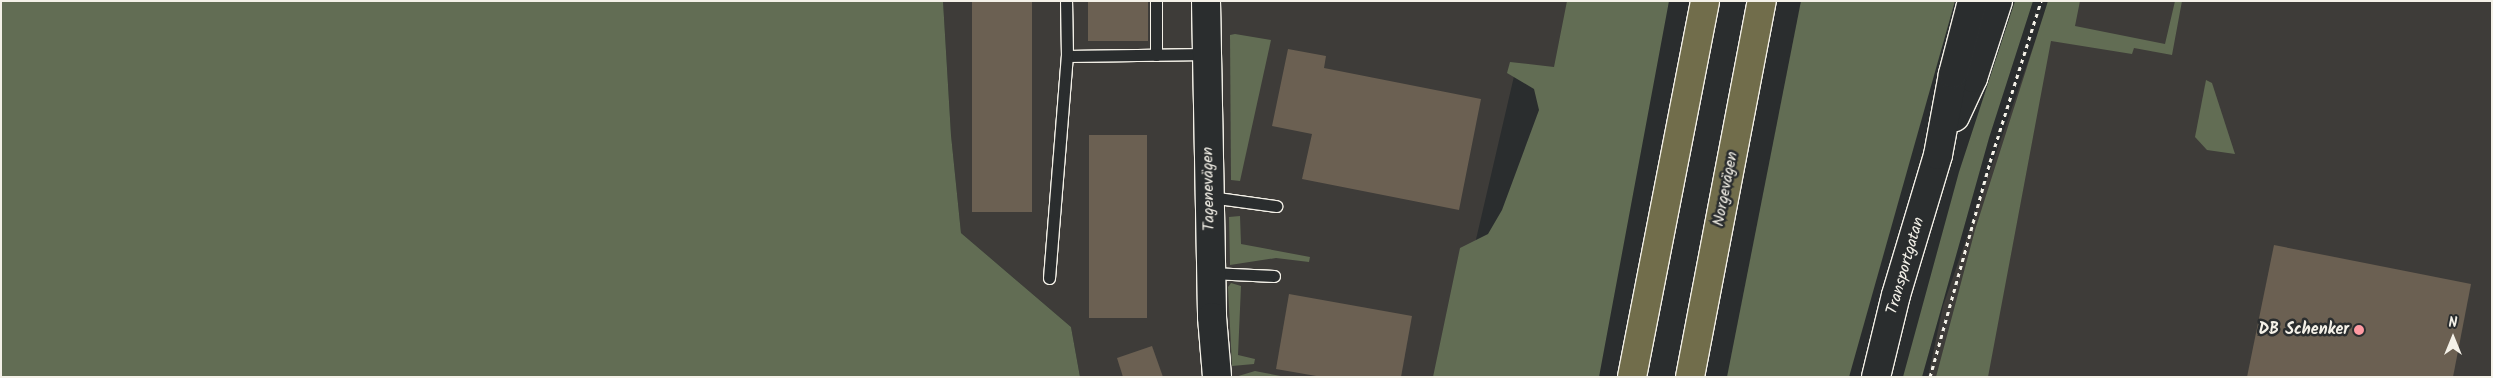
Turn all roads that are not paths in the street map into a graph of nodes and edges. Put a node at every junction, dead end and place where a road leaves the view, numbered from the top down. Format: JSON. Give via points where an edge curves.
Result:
{"nodes":[{"id":1,"x":1066,"y":1,"type":"edge"},
{"id":2,"x":1156,"y":1,"type":"edge"},
{"id":3,"x":1206,"y":1,"type":"edge"},
{"id":4,"x":1705,"y":1,"type":"edge"},
{"id":5,"x":1762,"y":1,"type":"edge"},
{"id":6,"x":1972,"y":1,"type":"edge"},
{"id":7,"x":1998,"y":1,"type":"edge"},
{"id":8,"x":1207,"y":54,"type":"junction"},
{"id":9,"x":1156,"y":55,"type":"junction"},
{"id":10,"x":1067,"y":56,"type":"junction"},
{"id":11,"x":1938,"y":155,"type":"junction"},
{"id":12,"x":1210,"y":196,"type":"junction"},
{"id":13,"x":1276,"y":206,"type":"dead end"},
{"id":14,"x":1211,"y":273,"type":"junction"},
{"id":15,"x":1274,"y":276,"type":"dead end"},
{"id":16,"x":1049,"y":278,"type":"dead end"},
{"id":17,"x":1217,"y":377,"type":"edge"},
{"id":18,"x":1632,"y":377,"type":"edge"},
{"id":19,"x":1690,"y":377,"type":"edge"},
{"id":20,"x":1876,"y":377,"type":"edge"}],
"edges":[{"from":1,"to":10,"type":"lane"},
{"from":2,"to":9,"type":"lane"},
{"from":3,"to":8,"type":"street","name":"Tagenevägen"},
{"from":4,"to":18,"type":"highway"},
{"from":5,"to":19,"type":"highway","name":"Norgevägen"},
{"from":6,"to":11,"type":"street","name":"Transportgatan","via":[[1953,74]]},
{"from":7,"to":11,"type":"street","name":"Transportgatan","via":[[1973,78]]},
{"from":8,"to":9,"type":"lane"},
{"from":8,"to":12,"type":"street","name":"Tagenevägen"},
{"from":9,"to":10,"type":"lane"},
{"from":10,"to":16,"type":"lane"},
{"from":11,"to":20,"type":"street","name":"Transportgatan","via":[[1896,294]]},
{"from":12,"to":13,"type":"lane"},
{"from":12,"to":14,"type":"street","name":"Tagenevägen"},
{"from":14,"to":15,"type":"lane"},
{"from":14,"to":17,"type":"street","name":"Tagenevägen"}]}
